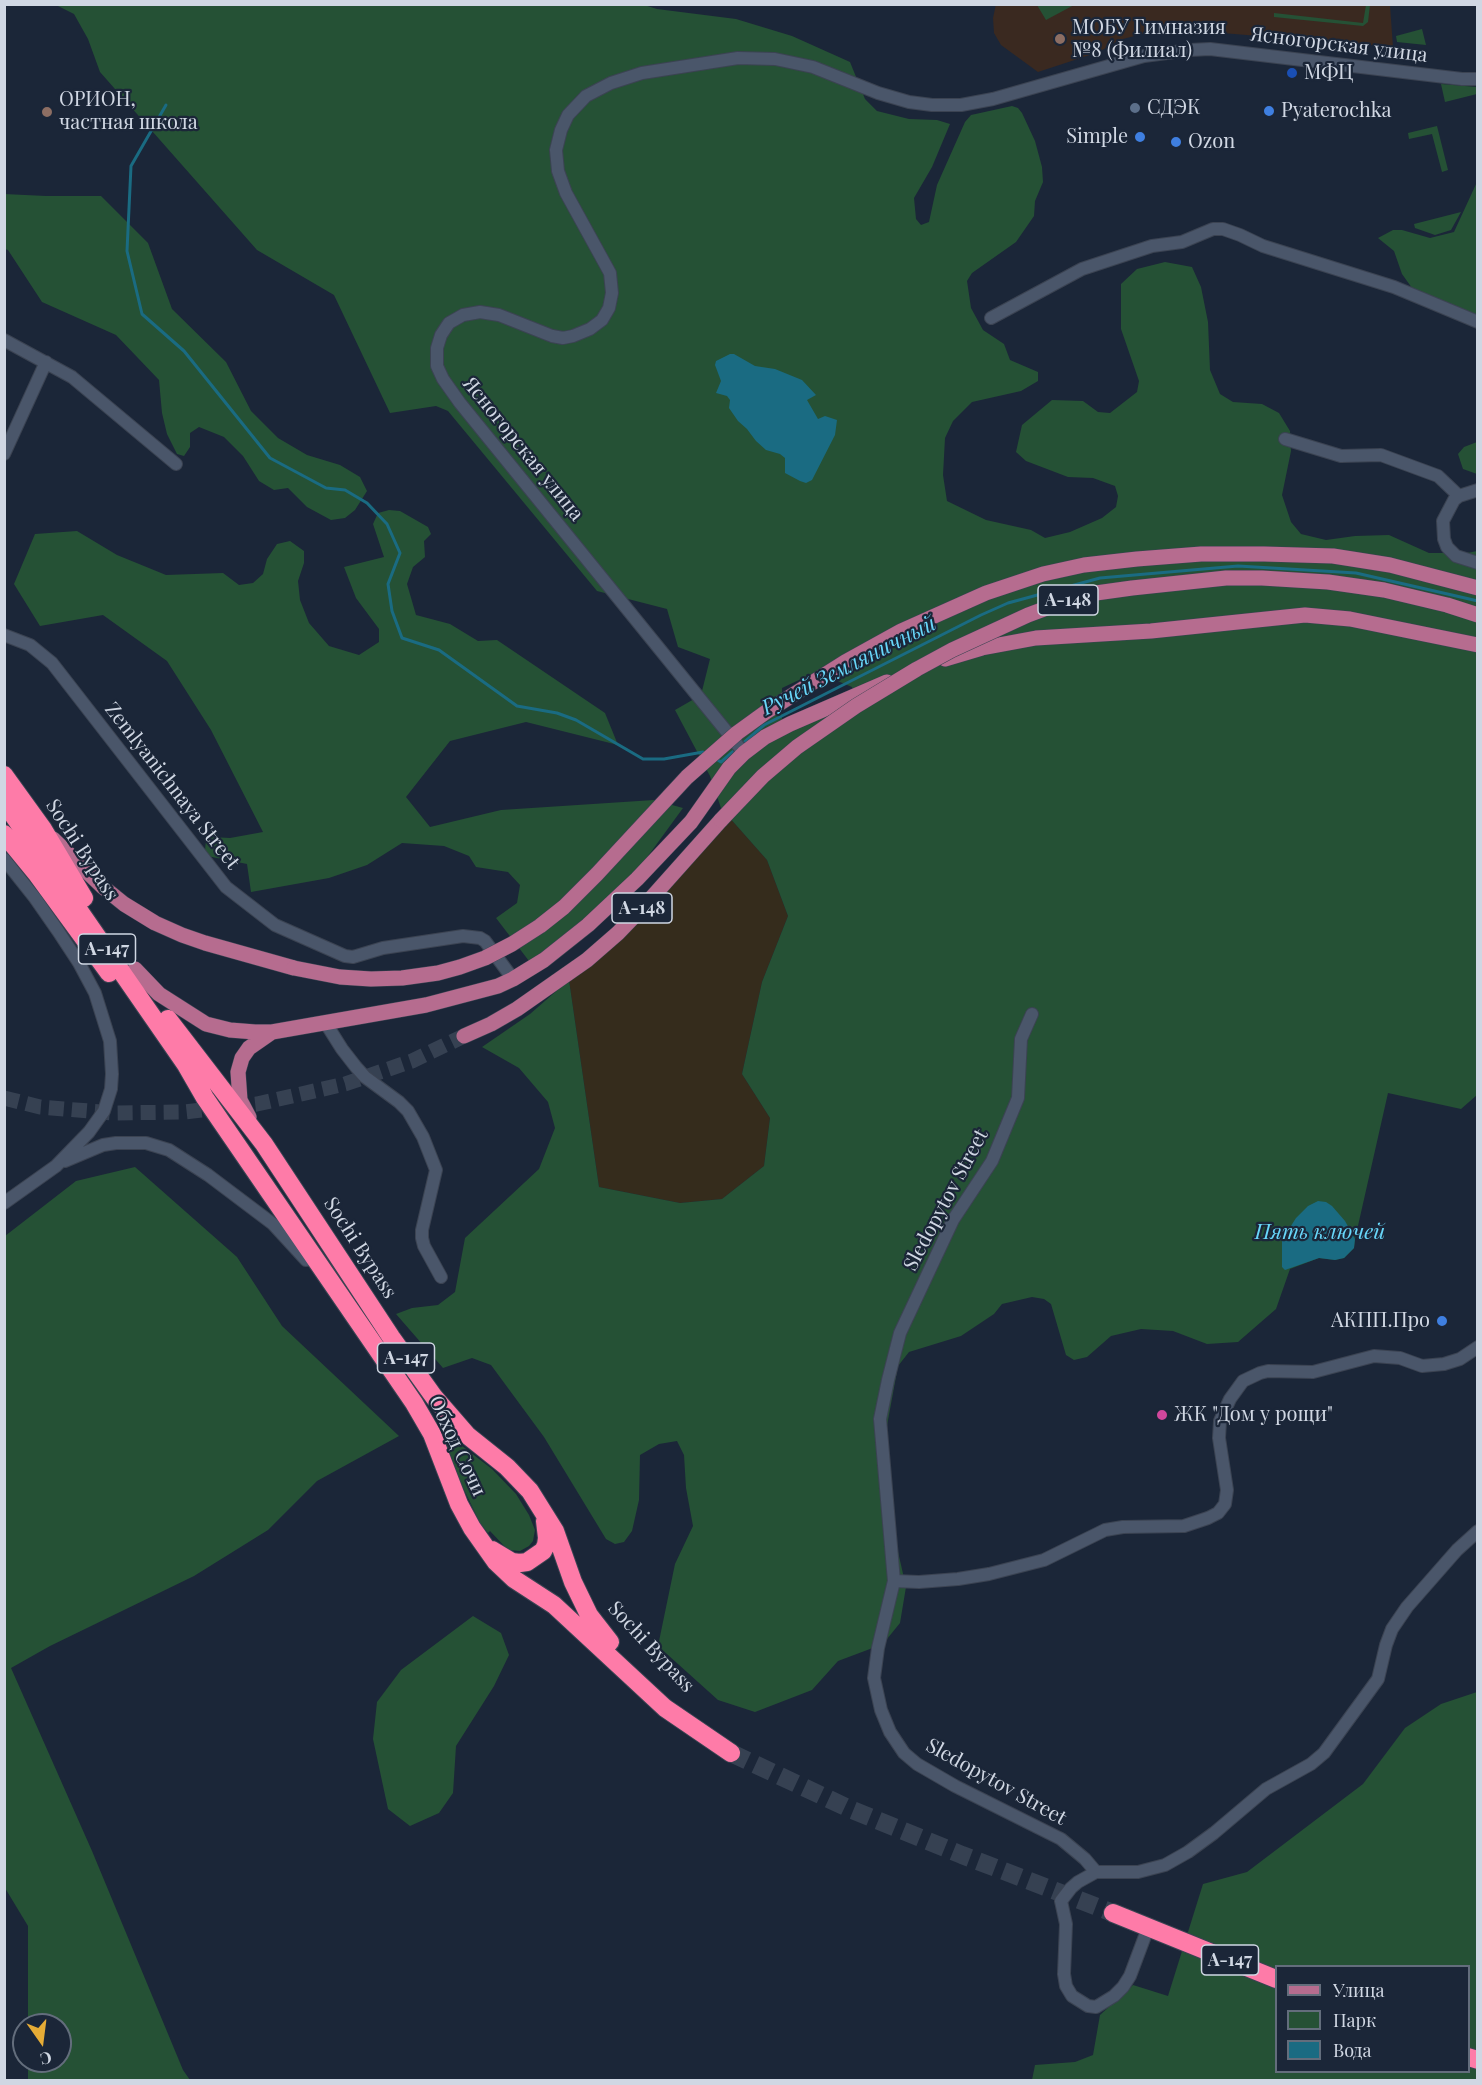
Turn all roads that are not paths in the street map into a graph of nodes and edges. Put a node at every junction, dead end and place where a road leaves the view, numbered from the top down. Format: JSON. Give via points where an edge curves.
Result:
{"nodes":[{"id":1,"x":1478,"y":79,"type":"edge"},
{"id":2,"x":991,"y":318,"type":"dead end"},
{"id":3,"x":1478,"y":322,"type":"edge"},
{"id":4,"x":4,"y":340,"type":"edge"},
{"id":5,"x":46,"y":362,"type":"junction"},
{"id":6,"x":1285,"y":439,"type":"dead end"},
{"id":7,"x":4,"y":454,"type":"edge"},
{"id":8,"x":176,"y":464,"type":"dead end"},
{"id":9,"x":1478,"y":490,"type":"edge"},
{"id":10,"x":1459,"y":496,"type":"junction"},
{"id":11,"x":1478,"y":563,"type":"edge"},
{"id":12,"x":1478,"y":588,"type":"edge"},
{"id":13,"x":1478,"y":615,"type":"edge"},
{"id":14,"x":4,"y":635,"type":"edge"},
{"id":15,"x":1478,"y":645,"type":"edge"},
{"id":16,"x":744,"y":753,"type":"junction"},
{"id":17,"x":4,"y":775,"type":"edge"},
{"id":18,"x":4,"y":802,"type":"edge"},
{"id":19,"x":43,"y":830,"type":"junction"},
{"id":20,"x":4,"y":834,"type":"edge"},
{"id":21,"x":4,"y":859,"type":"edge"},
{"id":22,"x":135,"y":969,"type":"junction"},
{"id":23,"x":513,"y":979,"type":"junction"},
{"id":24,"x":1032,"y":1014,"type":"dead end"},
{"id":25,"x":325,"y":1022,"type":"junction"},
{"id":26,"x":272,"y":1032,"type":"junction"},
{"id":27,"x":464,"y":1036,"type":"tunnel mouth"},
{"id":28,"x":205,"y":1098,"type":"junction"},
{"id":29,"x":264,"y":1144,"type":"junction"},
{"id":30,"x":56,"y":1166,"type":"junction"},
{"id":31,"x":4,"y":1203,"type":"edge"},
{"id":32,"x":441,"y":1277,"type":"dead end"},
{"id":33,"x":349,"y":1307,"type":"junction"},
{"id":34,"x":1478,"y":1347,"type":"edge"},
{"id":35,"x":543,"y":1512,"type":"junction"},
{"id":36,"x":1478,"y":1531,"type":"edge"},
{"id":37,"x":483,"y":1544,"type":"junction"},
{"id":38,"x":894,"y":1581,"type":"junction"},
{"id":39,"x":694,"y":1727,"type":"junction"},
{"id":40,"x":731,"y":1753,"type":"tunnel mouth"},
{"id":41,"x":1096,"y":1872,"type":"junction"},
{"id":42,"x":1113,"y":1913,"type":"tunnel mouth"},
{"id":43,"x":1148,"y":1928,"type":"junction"},
{"id":44,"x":1275,"y":1979,"type":"edge"}],
"edges":[{"from":1,"to":16,"type":"street","name":"Ясногорская улица","via":[[1190,50],[1144,56],[993,99],[932,105],[878,93],[813,67],[775,59],[738,58],[642,73],[586,96],[567,115],[561,130],[556,150],[558,171],[610,273],[609,308],[590,329],[563,338],[499,315],[463,315],[449,323],[441,335],[437,366],[460,403]]},
{"from":2,"to":3,"type":"street","via":[[1082,269],[1152,246],[1182,242],[1213,229],[1394,287]]},
{"from":4,"to":5,"type":"street"},
{"from":5,"to":7,"type":"street"},
{"from":5,"to":8,"type":"street","via":[[72,377]]},
{"from":6,"to":10,"type":"street","via":[[1341,456],[1381,455],[1438,476]]},
{"from":9,"to":10,"type":"street"},
{"from":10,"to":11,"type":"street","via":[[1443,521],[1444,539],[1456,556]]},
{"from":12,"to":19,"type":"main road","number":"А-148","bridge":true,"via":[[1390,565],[1333,556],[1200,554],[1084,565],[986,593],[901,631],[766,712],[687,777],[564,907],[512,944],[485,958],[438,973],[371,980],[340,977],[294,968],[182,935],[124,904]]},
{"from":13,"to":27,"type":"main road","number":"А-148","bridge":true,"via":[[1384,590],[1262,578],[1181,582],[1096,593],[1028,615],[917,669],[790,752],[721,819],[618,933],[517,1010]]},
{"from":14,"to":23,"type":"street","name":"Zemlyanichnaya Street","via":[[30,645],[52,663],[226,887],[275,925],[353,957],[383,948],[463,936],[480,938]]},
{"from":15,"to":16,"type":"main road","via":[[1350,619],[1305,615],[1036,638],[949,657],[790,724]]},
{"from":16,"to":23,"type":"main road","via":[[691,822],[637,879],[566,945]]},
{"from":17,"to":19,"type":"highway","name":"Sochi Bypass","number":"А-147"},
{"from":18,"to":28,"type":"highway","number":"А-147"},
{"from":19,"to":22,"type":"highway","name":"Sochi Bypass","number":"А-147"},
{"from":20,"to":28,"type":"highway","number":"А-147"},
{"from":21,"to":30,"type":"street","number":"А-147","via":[[79,963],[101,1009],[110,1041],[111,1089],[104,1111]]},
{"from":22,"to":26,"type":"main road","number":"А-147","via":[[159,994],[206,1024],[230,1030]]},
{"from":22,"to":29,"type":"highway","name":"Sochi Bypass","number":"А-147","via":[[162,1011]]},
{"from":23,"to":25,"type":"main road","via":[[426,1005]]},
{"from":24,"to":38,"type":"street","name":"Sledopytov Street","via":[[1021,1039],[1018,1098],[992,1161],[953,1220],[900,1333],[888,1380],[880,1419]]},
{"from":25,"to":26,"type":"main road"},
{"from":25,"to":32,"type":"street","via":[[365,1077],[408,1111],[423,1137],[436,1170],[422,1238]]},
{"from":26,"to":29,"type":"main road","number":"А-147","via":[[249,1048],[238,1072],[240,1100]]},
{"from":28,"to":33,"type":"highway","name":"Обход Сочи","number":"А-147"},
{"from":29,"to":35,"type":"highway","name":"Sochi Bypass","number":"А-147","via":[[434,1397],[467,1435],[517,1477]]},
{"from":30,"to":31,"type":"street"},
{"from":30,"to":33,"type":"street","number":"А-147","via":[[116,1143],[146,1143],[169,1150],[273,1224]]},
{"from":33,"to":37,"type":"highway","name":"Обход Сочи","number":"А-147","via":[[423,1417],[459,1504]]},
{"from":34,"to":38,"type":"street","via":[[1444,1364],[1422,1366],[1400,1358],[1374,1356],[1313,1372],[1268,1371],[1243,1382],[1220,1421],[1218,1438],[1227,1490],[1225,1504],[1208,1518],[1184,1526],[1105,1530],[1044,1560],[989,1574]]},
{"from":35,"to":37,"type":"highway","number":"А-147","via":[[546,1545],[527,1562],[512,1562]]},
{"from":35,"to":39,"type":"highway","name":"Sochi Bypass","number":"А-147","via":[[555,1531],[589,1615],[612,1645]]},
{"from":36,"to":41,"type":"street","via":[[1407,1607],[1389,1637],[1378,1679],[1324,1753],[1266,1789],[1214,1833],[1165,1865],[1138,1872]]},
{"from":37,"to":39,"type":"highway","name":"Обход Сочи","number":"А-147","via":[[505,1572],[554,1605],[656,1700]]},
{"from":38,"to":41,"type":"street","name":"Sledopytov Street","via":[[874,1677],[881,1710],[904,1753],[955,1786],[1061,1839]]},
{"from":39,"to":40,"type":"highway","name":"Обход Сочи","number":"А-147"},
{"from":41,"to":43,"type":"street","via":[[1078,1882],[1061,1901],[1066,1924],[1064,1974],[1072,1996],[1096,2007],[1114,1996],[1130,1976]]},
{"from":42,"to":43,"type":"highway","number":"А-147"},
{"from":43,"to":44,"type":"highway","number":"А-147"}]}
